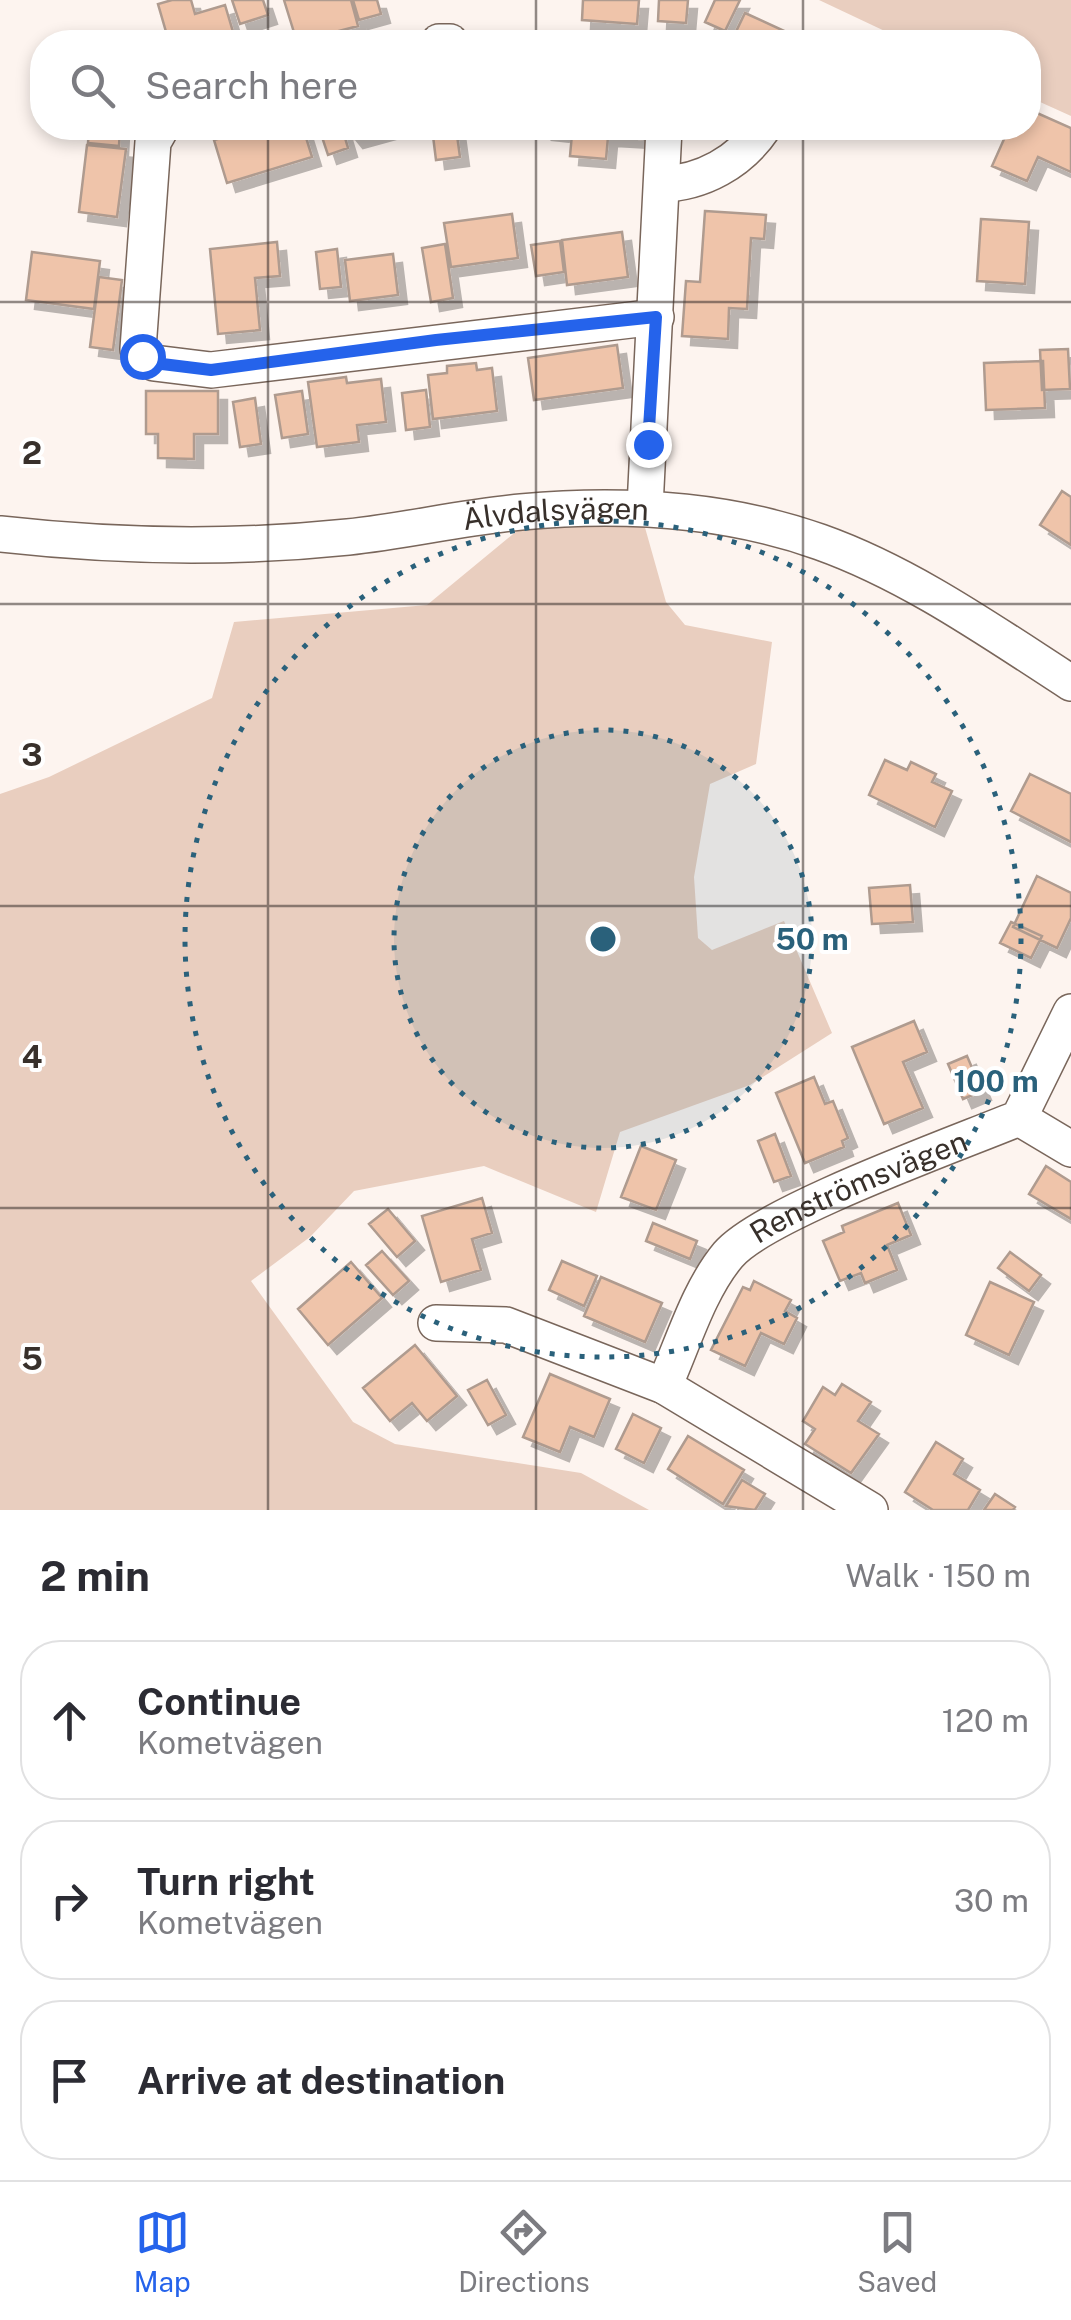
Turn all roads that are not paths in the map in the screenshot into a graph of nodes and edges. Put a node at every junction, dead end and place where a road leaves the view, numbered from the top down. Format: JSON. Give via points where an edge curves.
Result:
{"nodes":[{"id":1,"x":154,"y":140,"type":"edge"},
{"id":2,"x":664,"y":140,"type":"edge"},
{"id":3,"x":750,"y":140,"type":"edge"},
{"id":4,"x":662,"y":184,"type":"junction"},
{"id":5,"x":656,"y":317,"type":"junction"},
{"id":6,"x":645,"y":506,"type":"junction"},
{"id":7,"x":0,"y":534,"type":"edge"},
{"id":8,"x":1071,"y":683,"type":"edge"},
{"id":9,"x":1071,"y":1012,"type":"edge"},
{"id":10,"x":1020,"y":1118,"type":"junction"},
{"id":11,"x":1071,"y":1148,"type":"edge"},
{"id":12,"x":436,"y":1323,"type":"dead end"},
{"id":13,"x":664,"y":1386,"type":"junction"},
{"id":14,"x":870,"y":1510,"type":"edge"}],
"edges":[{"from":1,"to":5,"type":"street","via":[[138,349],[154,363],[211,370]]},
{"from":2,"to":4,"type":"street"},
{"from":3,"to":4,"type":"street","via":[[720,168],[685,183]]},
{"from":4,"to":5,"type":"street"},
{"from":5,"to":6,"type":"street"},
{"from":6,"to":7,"type":"street","name":"Älvdalsvägen","via":[[520,512],[347,537],[174,546]]},
{"from":6,"to":8,"type":"street","name":"Älvdalsvägen","via":[[745,521],[821,542],[919,588]]},
{"from":9,"to":10,"type":"street"},
{"from":10,"to":11,"type":"street"},
{"from":10,"to":13,"type":"street","name":"Renströmsvägen","via":[[769,1224],[730,1252]]},
{"from":12,"to":13,"type":"street","via":[[506,1325]]},
{"from":13,"to":14,"type":"street"}]}
